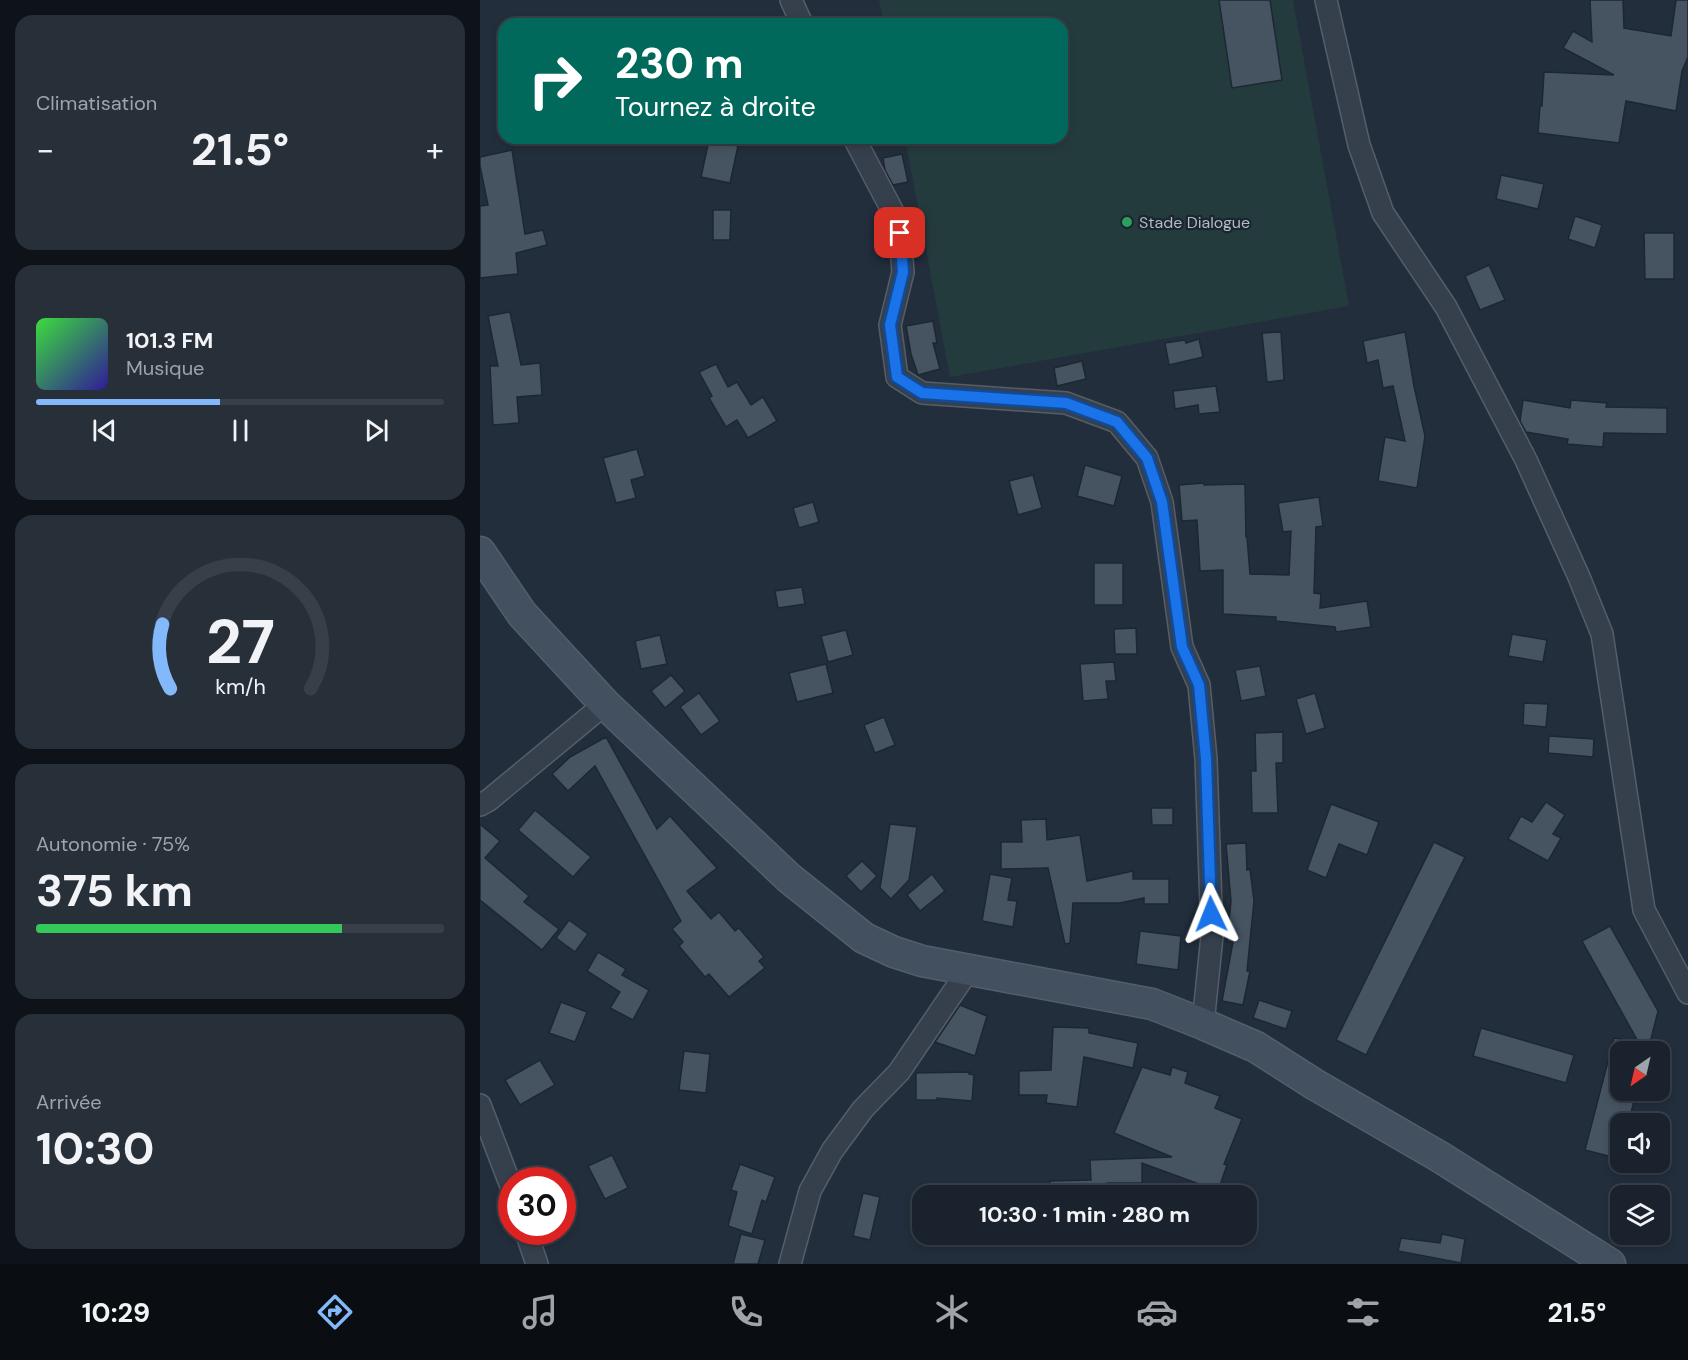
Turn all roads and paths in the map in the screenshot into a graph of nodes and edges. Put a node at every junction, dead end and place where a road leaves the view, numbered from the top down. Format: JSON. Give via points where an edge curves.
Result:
{"nodes":[{"id":1,"x":791,"y":0,"type":"edge"},
{"id":2,"x":1326,"y":0,"type":"edge"},
{"id":3,"x":799,"y":18,"type":"edge"},
{"id":4,"x":857,"y":144,"type":"edge"},
{"id":5,"x":480,"y":552,"type":"edge"},
{"id":6,"x":605,"y":704,"type":"junction"},
{"id":7,"x":480,"y":805,"type":"edge"},
{"id":8,"x":969,"y":969,"type":"junction"},
{"id":9,"x":1688,"y":993,"type":"edge"},
{"id":10,"x":1203,"y":1024,"type":"junction"},
{"id":11,"x":480,"y":1105,"type":"edge"},
{"id":12,"x":504,"y":1167,"type":"edge"},
{"id":13,"x":530,"y":1245,"type":"edge"},
{"id":14,"x":537,"y":1264,"type":"edge"},
{"id":15,"x":790,"y":1264,"type":"edge"},
{"id":16,"x":1610,"y":1264,"type":"edge"}],
"edges":[{"from":1,"to":3,"type":"street"},
{"from":2,"to":9,"type":"street","via":[[1359,145],[1383,213],[1446,306],[1521,450],[1602,634],[1644,910]]},
{"from":4,"to":10,"type":"street","via":[[900,233],[903,272],[890,325],[897,377],[922,393],[1066,403],[1117,422],[1147,458],[1162,502],[1182,647],[1199,685],[1206,759],[1212,936]]},
{"from":5,"to":6,"type":"main road","via":[[522,615]]},
{"from":6,"to":7,"type":"street"},
{"from":6,"to":8,"type":"main road","via":[[789,878],[864,938],[922,961]]},
{"from":8,"to":10,"type":"main road","via":[[1152,1004]]},
{"from":8,"to":15,"type":"street","via":[[899,1072],[863,1109],[832,1151],[810,1191]]},
{"from":10,"to":16,"type":"main road","via":[[1256,1047]]},
{"from":11,"to":12,"type":"street"},
{"from":13,"to":14,"type":"street"}]}
